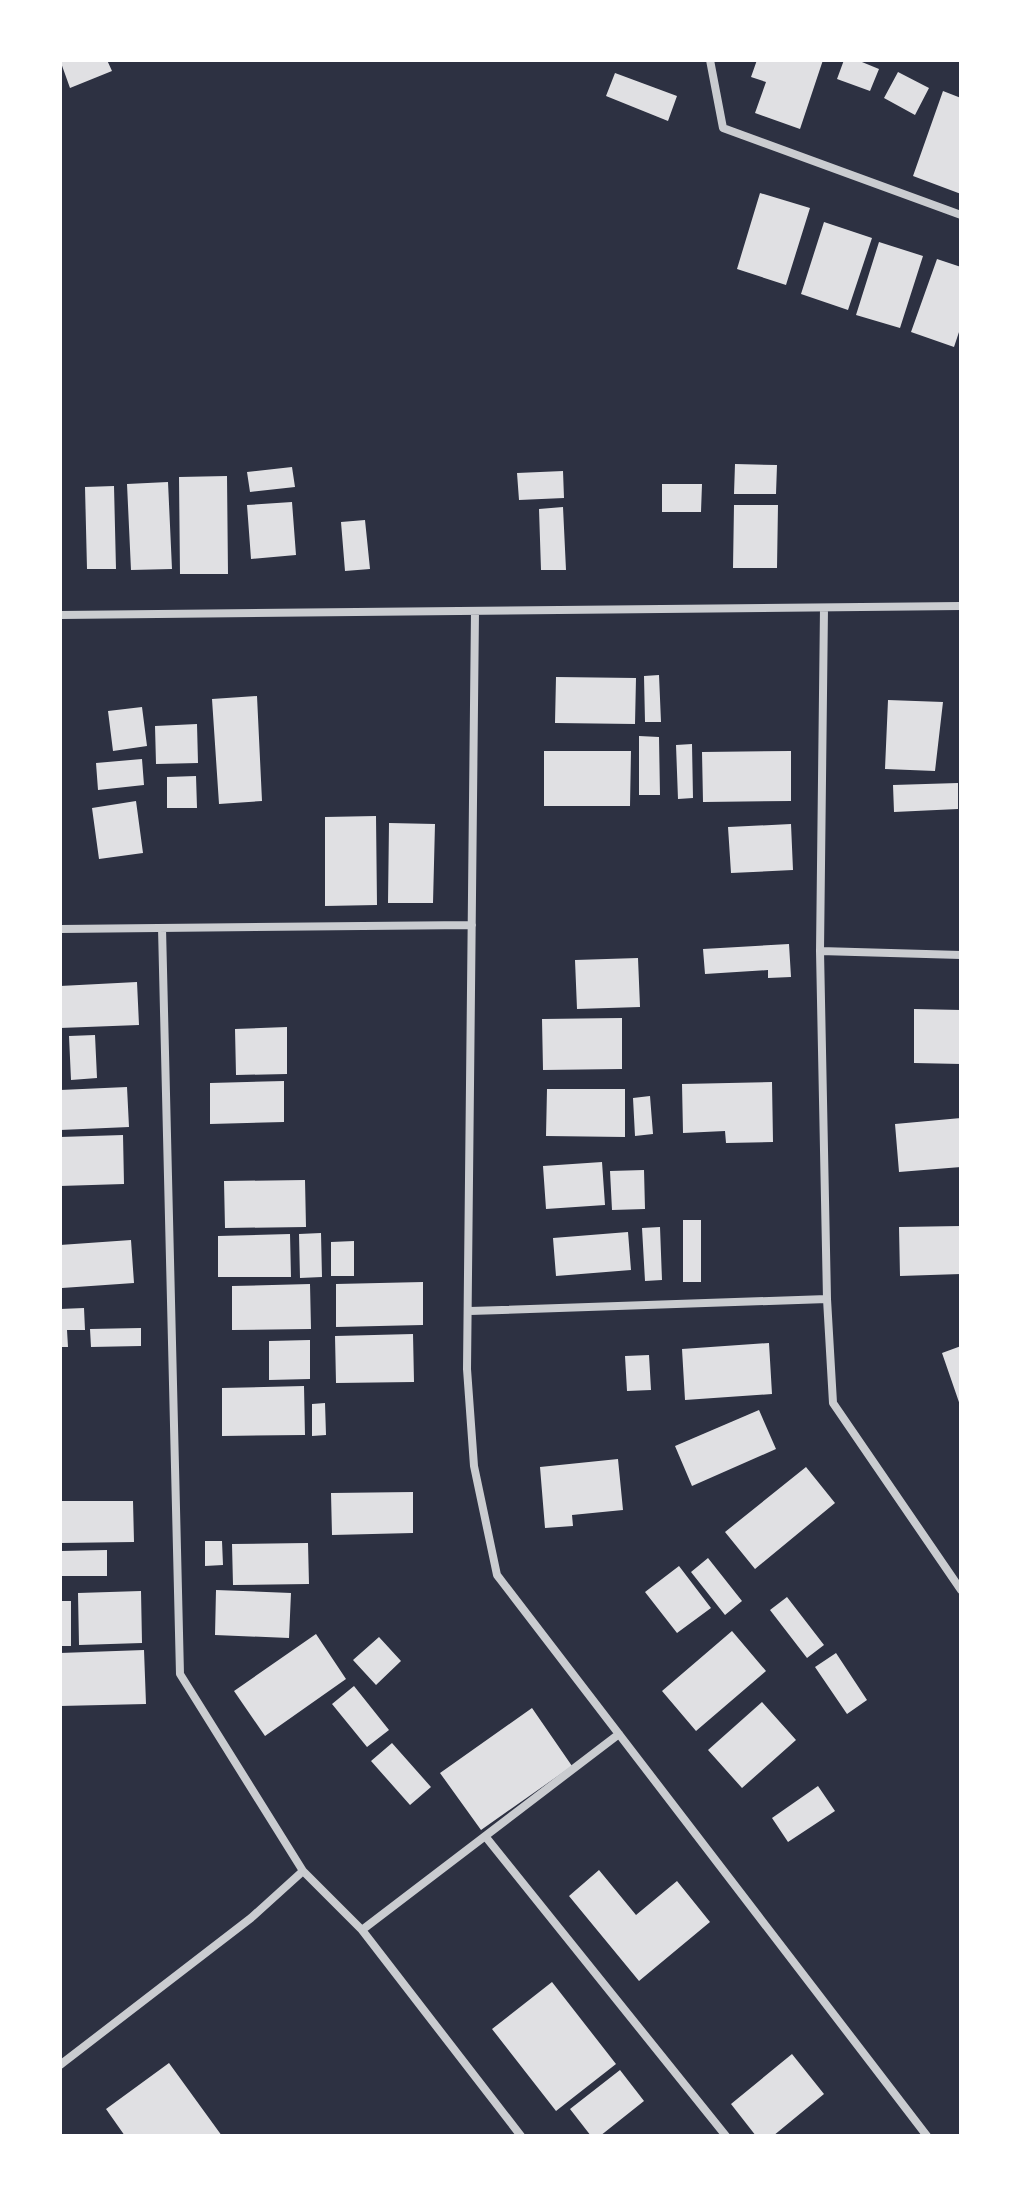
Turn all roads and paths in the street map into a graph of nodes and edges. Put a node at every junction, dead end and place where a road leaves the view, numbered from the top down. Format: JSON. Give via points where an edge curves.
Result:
{"nodes":[{"id":1,"x":710,"y":60,"type":"edge"},
{"id":2,"x":961,"y":215,"type":"edge"},
{"id":3,"x":961,"y":606,"type":"edge"},
{"id":4,"x":824,"y":608,"type":"junction"},
{"id":5,"x":475,"y":611,"type":"junction"},
{"id":6,"x":60,"y":615,"type":"edge"},
{"id":7,"x":472,"y":925,"type":"junction"},
{"id":8,"x":162,"y":928,"type":"junction"},
{"id":9,"x":60,"y":929,"type":"edge"},
{"id":10,"x":820,"y":951,"type":"junction"},
{"id":11,"x":961,"y":955,"type":"edge"},
{"id":12,"x":827,"y":1299,"type":"junction"},
{"id":13,"x":470,"y":1311,"type":"junction"},
{"id":14,"x":961,"y":1590,"type":"edge"},
{"id":15,"x":619,"y":1734,"type":"junction"},
{"id":16,"x":485,"y":1836,"type":"junction"},
{"id":17,"x":303,"y":1871,"type":"junction"},
{"id":18,"x":362,"y":1930,"type":"junction"},
{"id":19,"x":60,"y":2065,"type":"edge"},
{"id":20,"x":521,"y":2136,"type":"edge"},
{"id":21,"x":726,"y":2136,"type":"edge"},
{"id":22,"x":927,"y":2136,"type":"edge"}],
"edges":[{"from":1,"to":2,"type":"street","via":[[723,128]]},
{"from":3,"to":4,"type":"street"},
{"from":4,"to":5,"type":"street"},
{"from":4,"to":10,"type":"street"},
{"from":5,"to":6,"type":"street"},
{"from":5,"to":7,"type":"street"},
{"from":7,"to":8,"type":"street"},
{"from":7,"to":13,"type":"street"},
{"from":8,"to":9,"type":"street"},
{"from":8,"to":17,"type":"street","via":[[180,1674]]},
{"from":10,"to":11,"type":"street"},
{"from":10,"to":12,"type":"street"},
{"from":12,"to":13,"type":"street"},
{"from":12,"to":14,"type":"street","via":[[833,1403]]},
{"from":13,"to":15,"type":"street","via":[[467,1369],[474,1466],[497,1575]]},
{"from":15,"to":16,"type":"street"},
{"from":15,"to":22,"type":"street"},
{"from":16,"to":18,"type":"street"},
{"from":16,"to":21,"type":"street"},
{"from":17,"to":18,"type":"street"},
{"from":17,"to":19,"type":"street","via":[[251,1918]]},
{"from":18,"to":20,"type":"street"}]}
